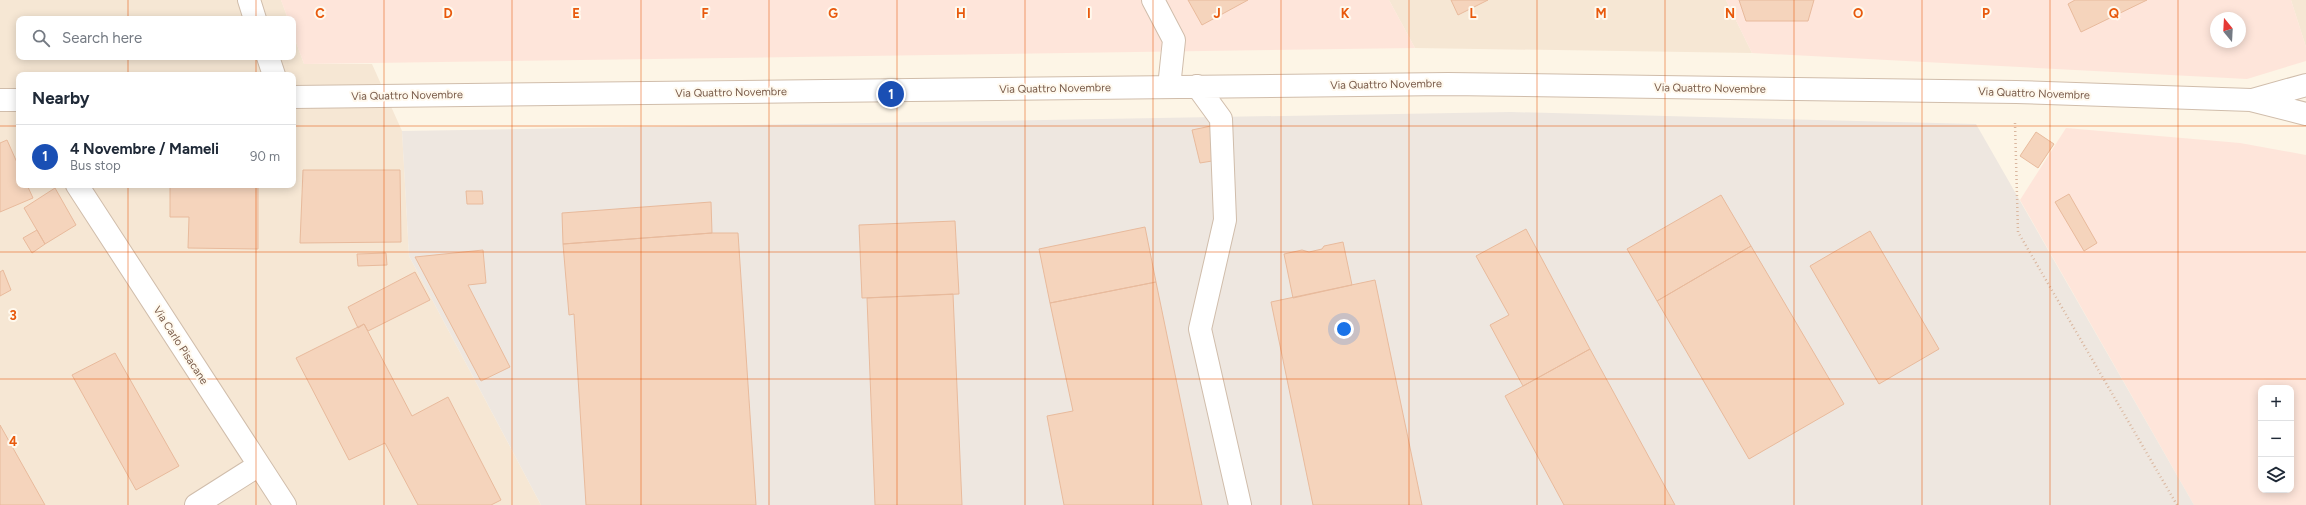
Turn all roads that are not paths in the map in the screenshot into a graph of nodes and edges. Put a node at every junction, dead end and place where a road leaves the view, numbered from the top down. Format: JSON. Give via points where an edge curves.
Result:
{"nodes":[{"id":1,"x":249,"y":0,"type":"edge"},
{"id":2,"x":1153,"y":0,"type":"edge"},
{"id":3,"x":254,"y":16,"type":"edge"},
{"id":4,"x":269,"y":60,"type":"edge"},
{"id":5,"x":273,"y":72,"type":"edge"},
{"id":6,"x":2306,"y":85,"type":"edge"},
{"id":7,"x":1197,"y":86,"type":"junction"},
{"id":8,"x":1170,"y":87,"type":"junction"},
{"id":9,"x":296,"y":97,"type":"edge"},
{"id":10,"x":0,"y":100,"type":"edge"},
{"id":11,"x":16,"y":100,"type":"edge"},
{"id":12,"x":2251,"y":100,"type":"junction"},
{"id":13,"x":2306,"y":114,"type":"edge"},
{"id":14,"x":79,"y":188,"type":"edge"},
{"id":15,"x":259,"y":465,"type":"junction"},
{"id":16,"x":196,"y":505,"type":"edge"},
{"id":17,"x":285,"y":505,"type":"edge"},
{"id":18,"x":1240,"y":505,"type":"edge"}],
"edges":[{"from":1,"to":3,"type":"street"},
{"from":2,"to":8,"type":"street","via":[[1174,40]]},
{"from":4,"to":5,"type":"street"},
{"from":6,"to":12,"type":"street","name":"Via Quattro Novembre"},
{"from":7,"to":8,"type":"street","name":"Via Quattro Novembre"},
{"from":7,"to":12,"type":"street","name":"Via Quattro Novembre","via":[[1448,84],[2016,92]]},
{"from":7,"to":18,"type":"street","via":[[1220,119],[1225,220],[1200,328]]},
{"from":8,"to":9,"type":"street","name":"Via Quattro Novembre"},
{"from":10,"to":11,"type":"street"},
{"from":12,"to":13,"type":"street","name":"Via Quattro Novembre"},
{"from":14,"to":15,"type":"street","name":"Via Carlo Pisacane"},
{"from":15,"to":16,"type":"street"},
{"from":15,"to":17,"type":"street","name":"Via Carlo Pisacane"}]}
